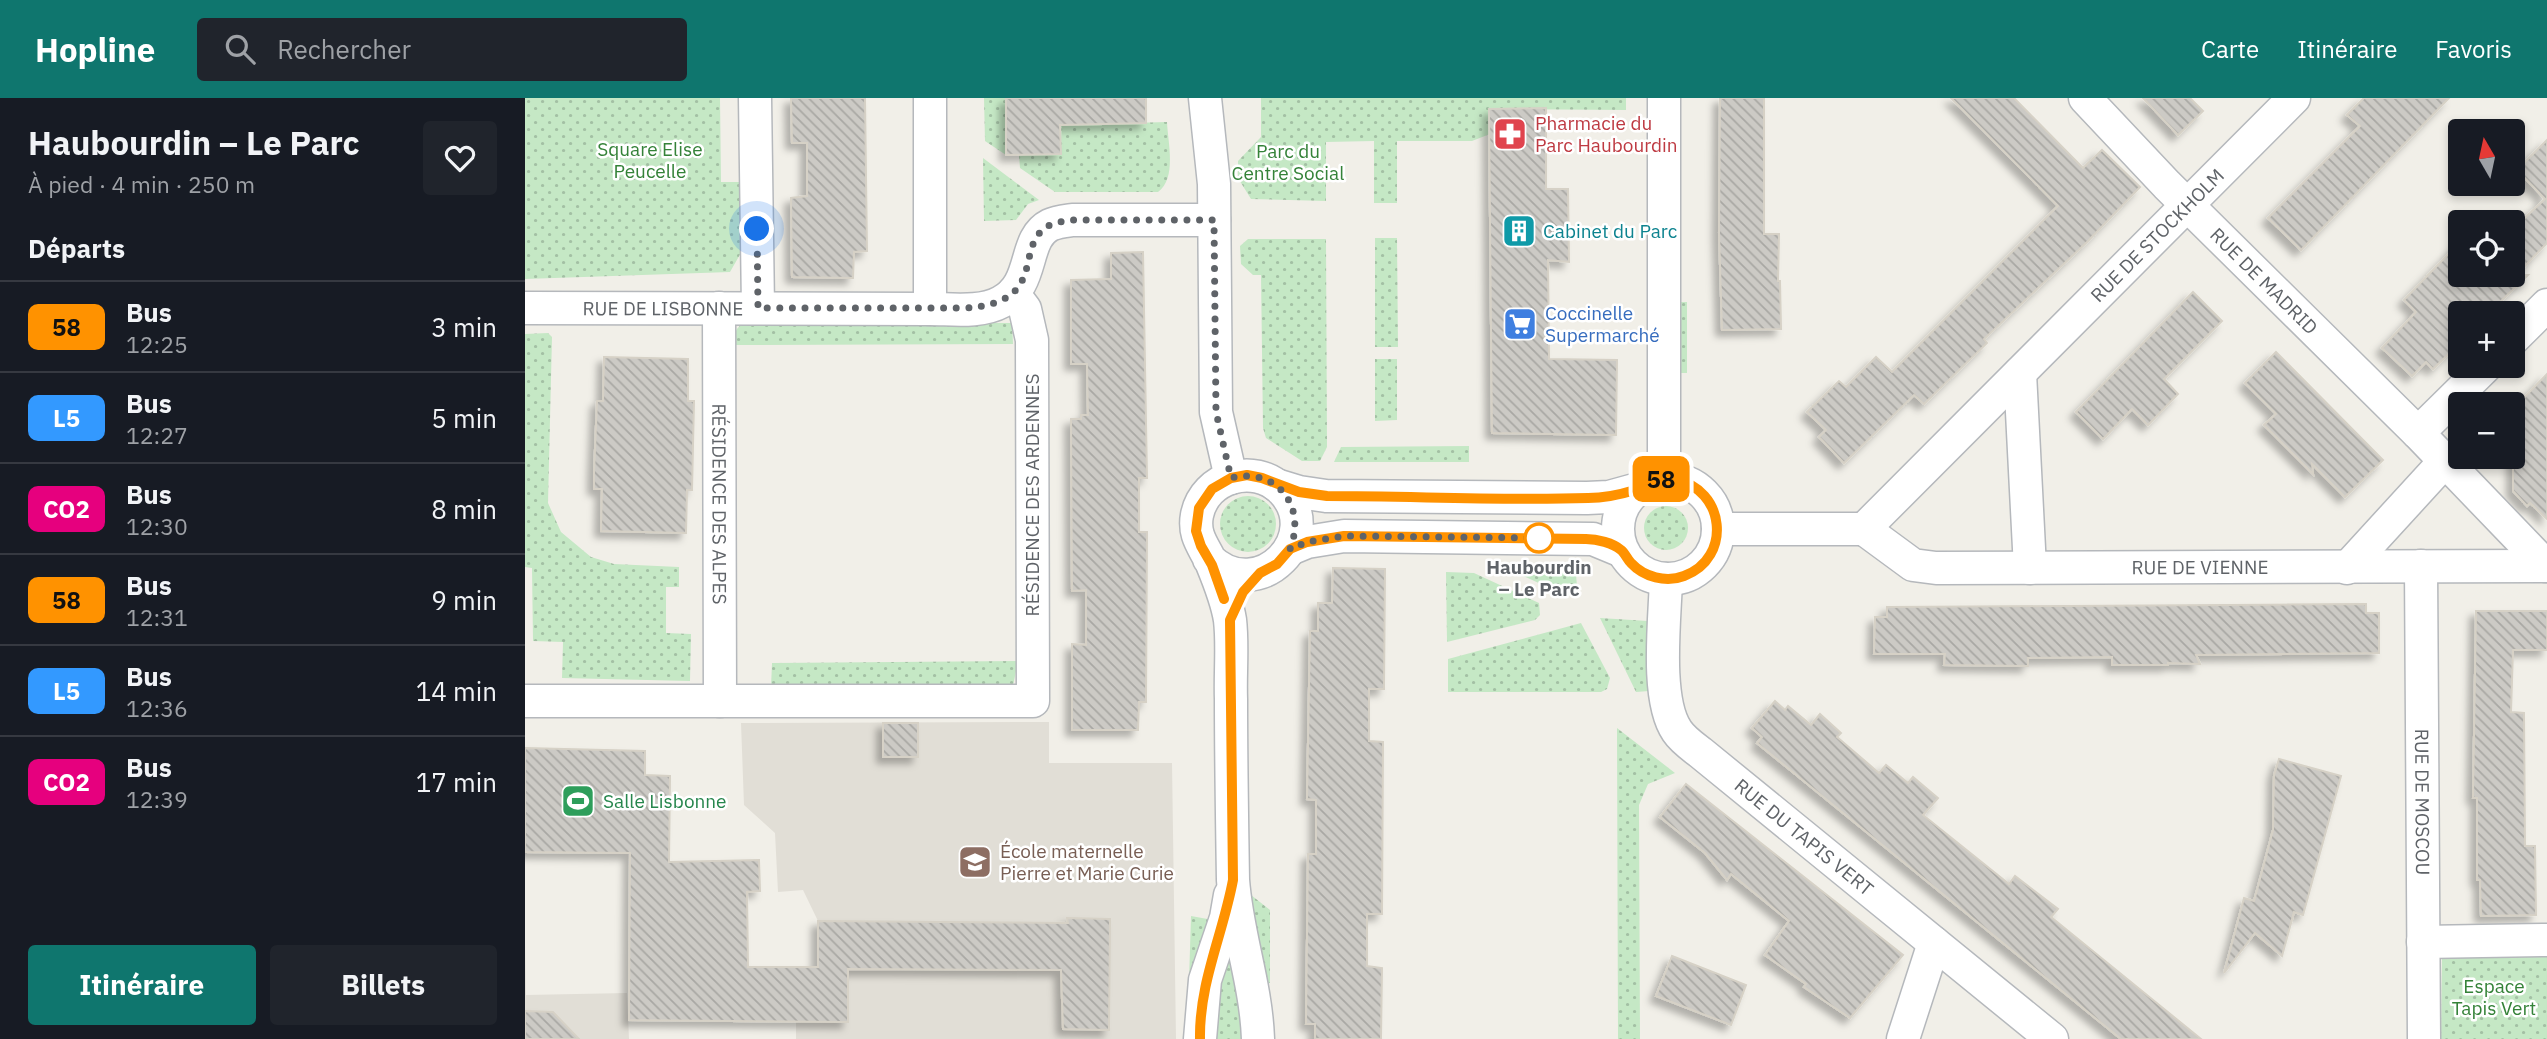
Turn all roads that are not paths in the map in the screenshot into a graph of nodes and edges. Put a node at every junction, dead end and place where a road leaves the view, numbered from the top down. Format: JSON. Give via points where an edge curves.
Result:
{"nodes":[{"id":1,"x":755,"y":98,"type":"edge"},
{"id":2,"x":930,"y":98,"type":"edge"},
{"id":3,"x":1205,"y":98,"type":"edge"},
{"id":4,"x":1664,"y":98,"type":"edge"},
{"id":5,"x":2085,"y":98,"type":"edge"},
{"id":6,"x":2294,"y":98,"type":"edge"},
{"id":7,"x":2187,"y":205,"type":"junction"},
{"id":8,"x":1214,"y":220,"type":"junction"},
{"id":9,"x":1013,"y":293,"type":"junction"},
{"id":10,"x":2547,"y":305,"type":"edge"},
{"id":11,"x":525,"y":308,"type":"edge"},
{"id":12,"x":719,"y":308,"type":"junction"},
{"id":13,"x":758,"y":308,"type":"junction"},
{"id":14,"x":930,"y":309,"type":"junction"},
{"id":15,"x":2525,"y":327,"type":"edge"},
{"id":16,"x":2020,"y":373,"type":"junction"},
{"id":17,"x":2474,"y":378,"type":"edge"},
{"id":18,"x":2418,"y":433,"type":"junction"},
{"id":19,"x":2444,"y":462,"type":"junction"},
{"id":20,"x":1231,"y":478,"type":"junction"},
{"id":21,"x":1651,"y":484,"type":"junction"},
{"id":22,"x":1276,"y":485,"type":"junction"},
{"id":23,"x":1718,"y":529,"type":"junction"},
{"id":24,"x":1864,"y":529,"type":"junction"},
{"id":25,"x":1290,"y":549,"type":"junction"},
{"id":26,"x":1622,"y":551,"type":"junction"},
{"id":27,"x":1209,"y":559,"type":"junction"},
{"id":28,"x":2421,"y":566,"type":"junction"},
{"id":29,"x":2547,"y":566,"type":"edge"},
{"id":30,"x":2029,"y":568,"type":"junction"},
{"id":31,"x":2347,"y":568,"type":"junction"},
{"id":32,"x":1260,"y":573,"type":"junction"},
{"id":33,"x":1666,"y":579,"type":"junction"},
{"id":34,"x":1230,"y":620,"type":"junction"},
{"id":35,"x":525,"y":701,"type":"edge"},
{"id":36,"x":720,"y":701,"type":"junction"},
{"id":37,"x":1233,"y":880,"type":"junction"},
{"id":38,"x":2547,"y":940,"type":"edge"},
{"id":39,"x":2423,"y":942,"type":"junction"},
{"id":40,"x":1934,"y":943,"type":"junction"},
{"id":41,"x":1200,"y":1039,"type":"edge"},
{"id":42,"x":1258,"y":1039,"type":"edge"},
{"id":43,"x":1903,"y":1039,"type":"edge"},
{"id":44,"x":2052,"y":1039,"type":"edge"},
{"id":45,"x":2424,"y":1039,"type":"edge"}],
"edges":[{"from":1,"to":13,"type":"street"},
{"from":2,"to":14,"type":"street"},
{"from":3,"to":8,"type":"street"},
{"from":4,"to":21,"type":"street"},
{"from":5,"to":7,"type":"street","name":"RUE DE MADRID"},
{"from":6,"to":7,"type":"street","name":"RUE DE STOCKHOLM"},
{"from":7,"to":16,"type":"street","name":"RUE DE STOCKHOLM"},
{"from":7,"to":18,"type":"street","name":"RUE DE MADRID"},
{"from":8,"to":9,"type":"street","via":[[1072,220],[1049,225],[1035,240],[1026,274]]},
{"from":8,"to":20,"type":"street","via":[[1216,412]]},
{"from":9,"to":14,"type":"street","name":"RUE DE LISBONNE","via":[[989,307]]},
{"from":9,"to":36,"type":"street","name":"RÉSIDENCE DES ARDENNES","via":[[1025,309],[1032,340],[1033,701]]},
{"from":10,"to":15,"type":"street"},
{"from":11,"to":12,"type":"street","name":"RUE DE LISBONNE"},
{"from":12,"to":13,"type":"street","name":"RUE DE LISBONNE"},
{"from":12,"to":36,"type":"street","name":"RÉSIDENCE DES ALPES"},
{"from":13,"to":14,"type":"street","name":"RUE DE LISBONNE"},
{"from":16,"to":24,"type":"street","name":"RUE DE STOCKHOLM"},
{"from":16,"to":30,"type":"street"},
{"from":17,"to":18,"type":"street"},
{"from":18,"to":19,"type":"street","name":"RUE DE MADRID"},
{"from":19,"to":29,"type":"street","name":"RUE DE MADRID"},
{"from":19,"to":31,"type":"street"},
{"from":20,"to":22,"type":"street","via":[[1254,476]]},
{"from":20,"to":27,"type":"street","via":[[1212,489],[1199,508],[1196,531]]},
{"from":21,"to":22,"type":"street","via":[[1587,498],[1327,496]]},
{"from":21,"to":23,"type":"street","via":[[1689,484],[1714,509]]},
{"from":21,"to":26,"type":"street","via":[[1627,500],[1618,519]]},
{"from":22,"to":25,"type":"street","via":[[1294,510],[1296,534]]},
{"from":23,"to":24,"type":"street"},
{"from":23,"to":33,"type":"street","via":[[1714,550],[1701,567]]},
{"from":24,"to":30,"type":"street","name":"RUE DE VIENNE","via":[[1913,565]]},
{"from":25,"to":26,"type":"street","via":[[1344,536],[1593,539]]},
{"from":25,"to":32,"type":"street","via":[[1277,564]]},
{"from":26,"to":33,"type":"street","via":[[1640,571]]},
{"from":27,"to":32,"type":"street","via":[[1232,573]]},
{"from":27,"to":34,"type":"street"},
{"from":28,"to":29,"type":"street","name":"RUE DE VIENNE"},
{"from":28,"to":31,"type":"street","name":"RUE DE VIENNE"},
{"from":28,"to":39,"type":"street","name":"RUE DE MOSCOU"},
{"from":30,"to":31,"type":"street","name":"RUE DE VIENNE"},
{"from":32,"to":34,"type":"street","via":[[1243,592]]},
{"from":33,"to":40,"type":"street","name":"RUE DU TAPIS VERT","via":[[1664,691],[1677,731]]},
{"from":34,"to":37,"type":"street"},
{"from":35,"to":36,"type":"street"},
{"from":37,"to":41,"type":"street","via":[[1226,918],[1205,980]]},
{"from":37,"to":42,"type":"street","via":[[1237,919],[1254,988]]},
{"from":38,"to":39,"type":"street"},
{"from":39,"to":45,"type":"street","name":"RUE DE MOSCOU"},
{"from":40,"to":43,"type":"street"},
{"from":40,"to":44,"type":"street","name":"RUE DU TAPIS VERT"}]}
